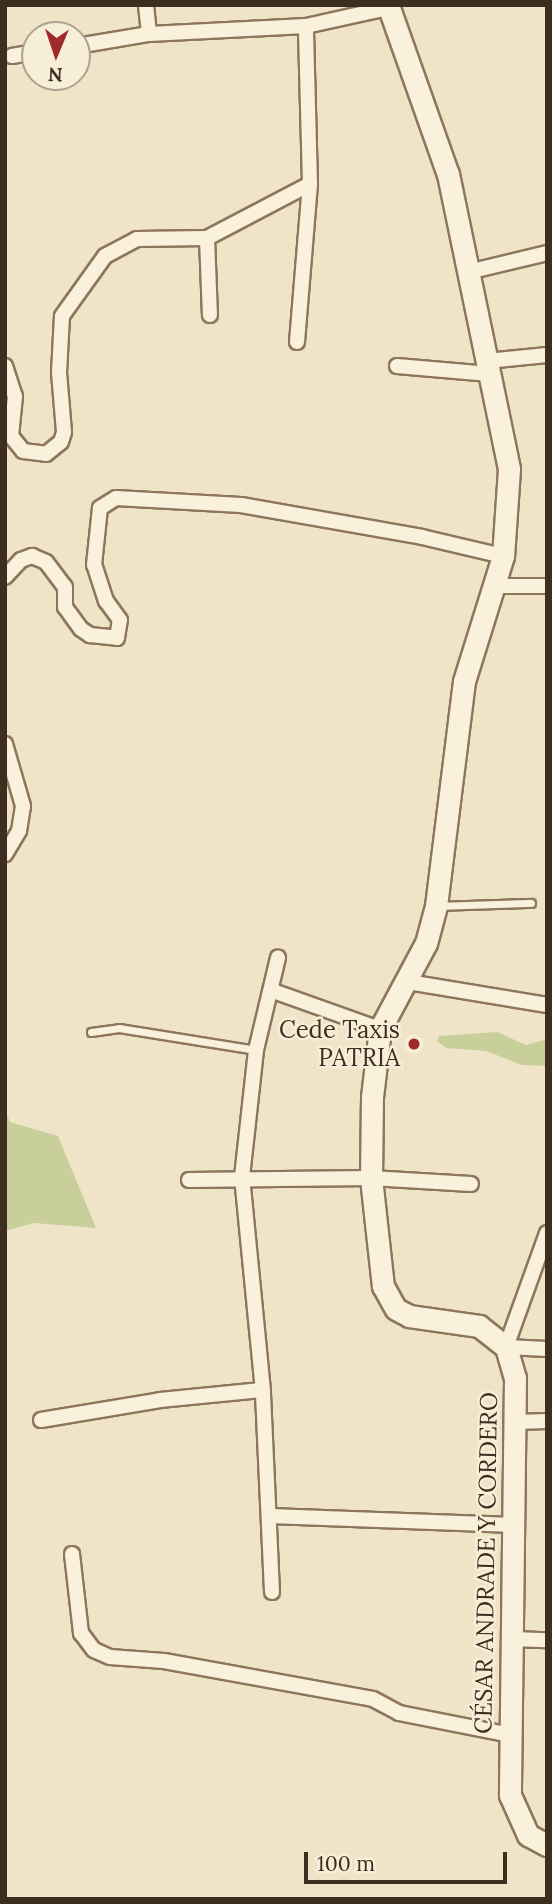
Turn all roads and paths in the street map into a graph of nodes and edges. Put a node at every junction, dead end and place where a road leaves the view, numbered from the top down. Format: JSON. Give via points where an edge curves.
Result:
{"nodes":[{"id":1,"x":146,"y":5,"type":"edge"},
{"id":2,"x":388,"y":7,"type":"edge"},
{"id":3,"x":306,"y":26,"type":"junction"},
{"id":4,"x":149,"y":34,"type":"junction"},
{"id":5,"x":91,"y":44,"type":"edge"},
{"id":6,"x":21,"y":54,"type":"edge"},
{"id":7,"x":12,"y":56,"type":"dead end"},
{"id":8,"x":310,"y":184,"type":"junction"},
{"id":9,"x":207,"y":238,"type":"junction"},
{"id":10,"x":547,"y":253,"type":"edge"},
{"id":11,"x":468,"y":272,"type":"junction"},
{"id":12,"x":211,"y":314,"type":"dead end"},
{"id":13,"x":297,"y":342,"type":"dead end"},
{"id":14,"x":547,"y":355,"type":"edge"},
{"id":15,"x":5,"y":366,"type":"edge"},
{"id":16,"x":397,"y":366,"type":"dead end"},
{"id":17,"x":488,"y":367,"type":"junction"},
{"id":18,"x":503,"y":556,"type":"junction"},
{"id":19,"x":5,"y":577,"type":"edge"},
{"id":20,"x":494,"y":586,"type":"junction"},
{"id":21,"x":547,"y":586,"type":"edge"},
{"id":22,"x":5,"y":744,"type":"edge"},
{"id":23,"x":5,"y":854,"type":"edge"},
{"id":24,"x":531,"y":903,"type":"dead end"},
{"id":25,"x":436,"y":906,"type":"junction"},
{"id":26,"x":278,"y":958,"type":"dead end"},
{"id":27,"x":408,"y":982,"type":"junction"},
{"id":28,"x":273,"y":991,"type":"junction"},
{"id":29,"x":547,"y":1005,"type":"edge"},
{"id":30,"x":380,"y":1029,"type":"junction"},
{"id":31,"x":91,"y":1032,"type":"dead end"},
{"id":32,"x":256,"y":1051,"type":"junction"},
{"id":33,"x":242,"y":1177,"type":"junction"},
{"id":34,"x":371,"y":1178,"type":"junction"},
{"id":35,"x":189,"y":1180,"type":"dead end"},
{"id":36,"x":471,"y":1184,"type":"dead end"},
{"id":37,"x":547,"y":1233,"type":"edge"},
{"id":38,"x":506,"y":1347,"type":"junction"},
{"id":39,"x":547,"y":1349,"type":"edge"},
{"id":40,"x":262,"y":1390,"type":"junction"},
{"id":41,"x":41,"y":1420,"type":"dead end"},
{"id":42,"x":547,"y":1421,"type":"edge"},
{"id":43,"x":516,"y":1422,"type":"junction"},
{"id":44,"x":270,"y":1516,"type":"junction"},
{"id":45,"x":514,"y":1525,"type":"junction"},
{"id":46,"x":72,"y":1554,"type":"dead end"},
{"id":47,"x":272,"y":1592,"type":"dead end"},
{"id":48,"x":512,"y":1639,"type":"junction"},
{"id":49,"x":547,"y":1640,"type":"edge"},
{"id":50,"x":510,"y":1735,"type":"junction"},
{"id":51,"x":547,"y":1845,"type":"edge"}],
"edges":[{"from":1,"to":4,"type":"street"},
{"from":2,"to":3,"type":"street"},
{"from":2,"to":11,"type":"street","via":[[448,174]]},
{"from":3,"to":4,"type":"street"},
{"from":3,"to":8,"type":"street"},
{"from":4,"to":5,"type":"street"},
{"from":6,"to":7,"type":"street"},
{"from":8,"to":9,"type":"street"},
{"from":8,"to":13,"type":"street"},
{"from":9,"to":12,"type":"street"},
{"from":9,"to":15,"type":"street","via":[[137,239],[111,251],[86,281],[62,316],[59,373],[64,432],[61,442],[46,454],[23,451],[11,436],[15,396]]},
{"from":10,"to":11,"type":"street"},
{"from":11,"to":17,"type":"street"},
{"from":14,"to":17,"type":"street"},
{"from":16,"to":17,"type":"street"},
{"from":17,"to":18,"type":"street","via":[[509,469]]},
{"from":18,"to":19,"type":"street","via":[[422,537],[219,502],[116,498],[100,508],[94,565],[106,601],[120,620],[117,638],[90,635],[81,629],[65,607],[65,587],[46,562],[32,556],[21,559]]},
{"from":18,"to":20,"type":"street"},
{"from":20,"to":21,"type":"street"},
{"from":20,"to":25,"type":"street","via":[[464,681]]},
{"from":22,"to":23,"type":"street","via":[[23,806],[19,831]]},
{"from":24,"to":25,"type":"lane"},
{"from":25,"to":27,"type":"street"},
{"from":26,"to":28,"type":"street"},
{"from":27,"to":29,"type":"street"},
{"from":27,"to":30,"type":"street"},
{"from":28,"to":30,"type":"street"},
{"from":28,"to":32,"type":"street"},
{"from":30,"to":34,"type":"street","via":[[372,1097]]},
{"from":31,"to":32,"type":"lane","via":[[119,1028]]},
{"from":32,"to":33,"type":"street"},
{"from":33,"to":34,"type":"street"},
{"from":33,"to":35,"type":"street"},
{"from":33,"to":40,"type":"street"},
{"from":34,"to":36,"type":"street"},
{"from":34,"to":38,"type":"street","via":[[383,1286],[396,1309],[409,1316],[479,1326]]},
{"from":37,"to":38,"type":"street"},
{"from":38,"to":39,"type":"street"},
{"from":38,"to":43,"type":"street","name":"CÉSAR ANDRADE Y CORDERO","via":[[515,1378]]},
{"from":40,"to":41,"type":"street","via":[[159,1400]]},
{"from":40,"to":44,"type":"street"},
{"from":42,"to":43,"type":"street"},
{"from":43,"to":45,"type":"street","name":"CÉSAR ANDRADE Y CORDERO"},
{"from":44,"to":45,"type":"street"},
{"from":44,"to":47,"type":"street"},
{"from":45,"to":48,"type":"street","name":"CÉSAR ANDRADE Y CORDERO"},
{"from":46,"to":50,"type":"street","via":[[81,1633],[94,1650],[110,1657],[164,1661],[373,1699],[399,1713]]},
{"from":48,"to":49,"type":"street"},
{"from":48,"to":50,"type":"street","name":"CÉSAR ANDRADE Y CORDERO"},
{"from":50,"to":51,"type":"street","name":"CÉSAR ANDRADE Y CORDERO","via":[[510,1795],[528,1835]]}]}
